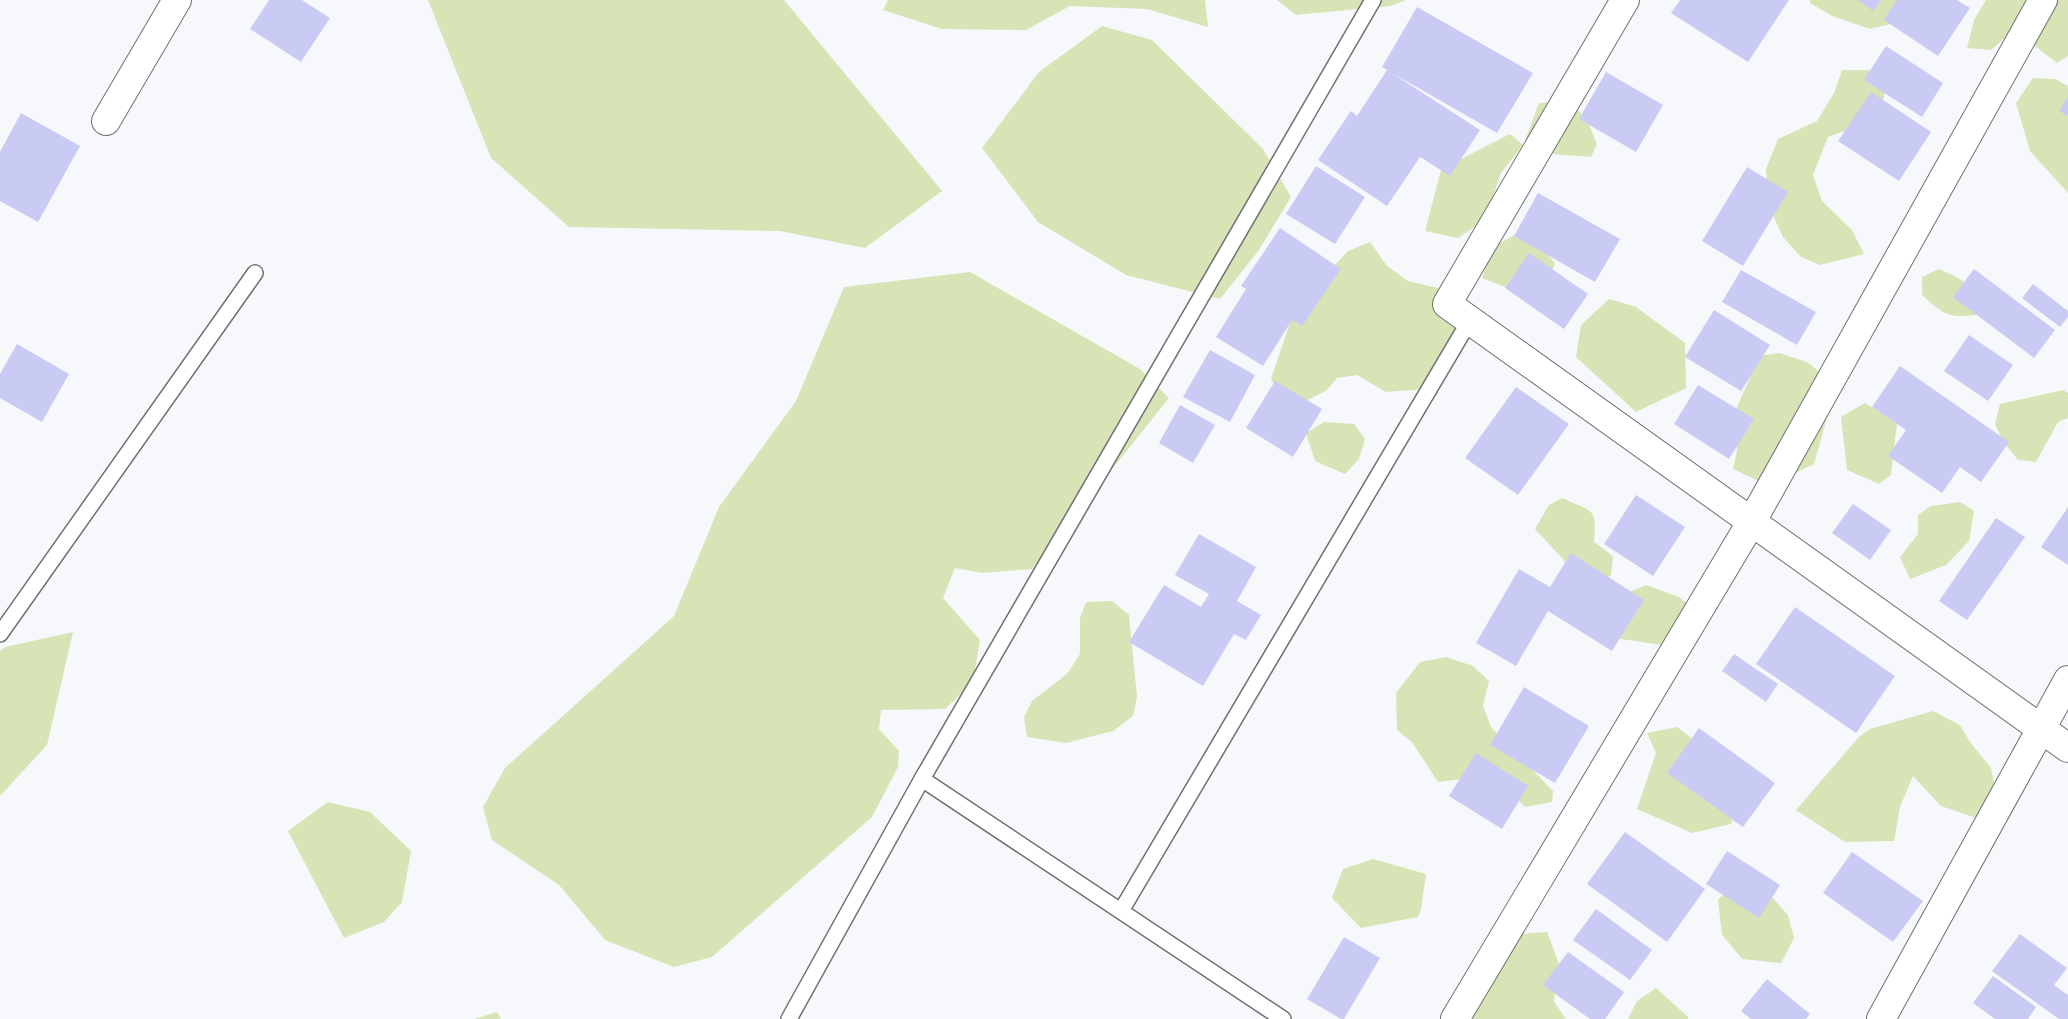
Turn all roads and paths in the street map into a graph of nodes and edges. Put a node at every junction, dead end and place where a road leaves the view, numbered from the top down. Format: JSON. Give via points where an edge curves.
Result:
{"nodes":[{"id":1,"x":177,"y":0,"type":"edge"},
{"id":2,"x":1373,"y":0,"type":"edge"},
{"id":3,"x":1625,"y":0,"type":"edge"},
{"id":4,"x":2044,"y":0,"type":"edge"},
{"id":5,"x":106,"y":121,"type":"dead end"},
{"id":6,"x":255,"y":273,"type":"dead end"},
{"id":7,"x":1470,"y":320,"type":"junction"},
{"id":8,"x":1752,"y":521,"type":"junction"},
{"id":9,"x":0,"y":634,"type":"edge"},
{"id":10,"x":2068,"y":680,"type":"edge"},
{"id":11,"x":2040,"y":728,"type":"junction"},
{"id":12,"x":2068,"y":748,"type":"edge"},
{"id":13,"x":922,"y":779,"type":"junction"},
{"id":14,"x":1121,"y":911,"type":"junction"},
{"id":15,"x":789,"y":1019,"type":"edge"},
{"id":16,"x":1283,"y":1019,"type":"edge"},
{"id":17,"x":1455,"y":1019,"type":"edge"},
{"id":18,"x":1881,"y":1019,"type":"edge"}],
"edges":[{"from":1,"to":5,"type":"street"},
{"from":2,"to":13,"type":"lane"},
{"from":3,"to":7,"type":"street","via":[[1446,304]]},
{"from":4,"to":8,"type":"street"},
{"from":6,"to":9,"type":"lane"},
{"from":7,"to":8,"type":"street"},
{"from":7,"to":14,"type":"lane"},
{"from":8,"to":11,"type":"street"},
{"from":8,"to":17,"type":"street"},
{"from":10,"to":11,"type":"street"},
{"from":11,"to":12,"type":"street"},
{"from":11,"to":18,"type":"street"},
{"from":13,"to":14,"type":"lane"},
{"from":13,"to":15,"type":"lane"},
{"from":14,"to":16,"type":"lane"}]}
